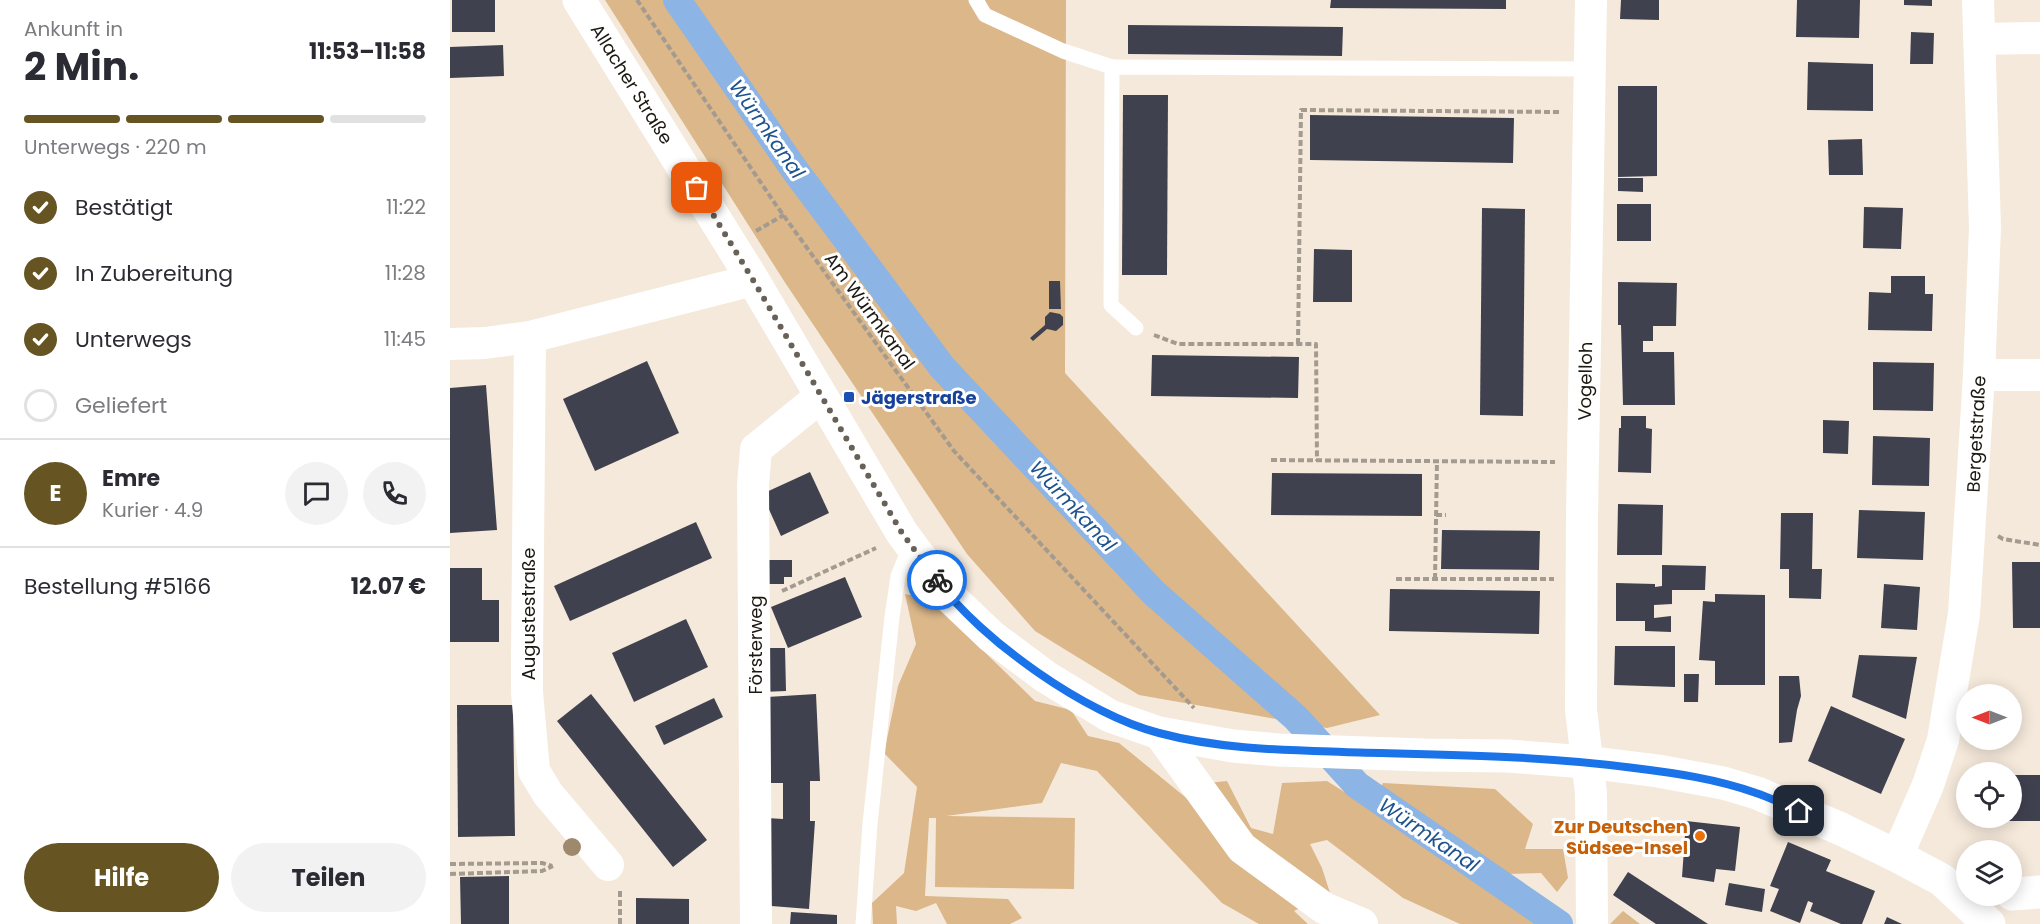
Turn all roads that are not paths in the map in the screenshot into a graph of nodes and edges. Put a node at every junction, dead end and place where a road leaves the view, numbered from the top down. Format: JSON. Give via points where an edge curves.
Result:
{"nodes":[{"id":1,"x":579,"y":0,"type":"edge"},
{"id":2,"x":976,"y":0,"type":"edge"},
{"id":3,"x":1591,"y":0,"type":"edge"},
{"id":4,"x":1978,"y":0,"type":"edge"},
{"id":5,"x":2040,"y":38,"type":"edge"},
{"id":6,"x":1980,"y":39,"type":"junction"},
{"id":7,"x":1112,"y":67,"type":"junction"},
{"id":8,"x":1591,"y":69,"type":"junction"},
{"id":9,"x":753,"y":280,"type":"junction"},
{"id":10,"x":1136,"y":328,"type":"road end"},
{"id":11,"x":530,"y":338,"type":"junction"},
{"id":12,"x":450,"y":344,"type":"edge"},
{"id":13,"x":1979,"y":375,"type":"junction"},
{"id":14,"x":2040,"y":375,"type":"edge"},
{"id":15,"x":820,"y":397,"type":"junction"},
{"id":16,"x":911,"y":544,"type":"junction"},
{"id":17,"x":1159,"y":733,"type":"junction"},
{"id":18,"x":1586,"y":762,"type":"junction"},
{"id":19,"x":1897,"y":856,"type":"junction"},
{"id":20,"x":608,"y":865,"type":"dead end"},
{"id":21,"x":1954,"y":883,"type":"edge"},
{"id":22,"x":2040,"y":892,"type":"edge"},
{"id":23,"x":2022,"y":893,"type":"edge"},
{"id":24,"x":1592,"y":919,"type":"edge"},
{"id":25,"x":756,"y":924,"type":"edge"},
{"id":26,"x":863,"y":924,"type":"edge"},
{"id":27,"x":1362,"y":924,"type":"edge"},
{"id":28,"x":1989,"y":924,"type":"edge"}],
"edges":[{"from":1,"to":9,"type":"street","name":"Allacher Straße"},
{"from":2,"to":7,"type":"lane","via":[[985,15],[1063,51]]},
{"from":3,"to":8,"type":"street","name":"Vogelloh"},
{"from":4,"to":6,"type":"street","name":"Bergetstraße"},
{"from":5,"to":6,"type":"street"},
{"from":6,"to":13,"type":"street","name":"Bergetstraße","via":[[1985,228]]},
{"from":7,"to":8,"type":"lane"},
{"from":7,"to":10,"type":"lane","via":[[1111,305]]},
{"from":8,"to":18,"type":"street","name":"Vogelloh","via":[[1581,710]]},
{"from":9,"to":11,"type":"street"},
{"from":9,"to":15,"type":"street","name":"Allacher Straße"},
{"from":11,"to":12,"type":"street"},
{"from":11,"to":20,"type":"street","name":"Augustestraße","via":[[527,657],[534,771],[548,794]]},
{"from":13,"to":14,"type":"street"},
{"from":13,"to":19,"type":"street","name":"Bergetstraße","via":[[1964,614],[1943,740]]},
{"from":15,"to":16,"type":"street","name":"Allacher Straße"},
{"from":15,"to":25,"type":"street","name":"Försterweg","via":[[756,449]]},
{"from":16,"to":17,"type":"street","name":"Allacher Straße","via":[[949,596],[991,636],[1046,677],[1110,716]]},
{"from":16,"to":26,"type":"lane","via":[[898,576],[892,617]]},
{"from":17,"to":18,"type":"street","name":"Allacher Straße","via":[[1279,750]]},
{"from":17,"to":27,"type":"street","via":[[1242,848],[1324,908]]},
{"from":18,"to":19,"type":"street","name":"Allacher Straße","via":[[1658,771],[1757,793]]},
{"from":18,"to":24,"type":"street","name":"Vogelloh","via":[[1591,793]]},
{"from":19,"to":21,"type":"street","name":"Allacher Straße"},
{"from":21,"to":28,"type":"street","name":"Allacher Straße"},
{"from":22,"to":23,"type":"street"}]}
